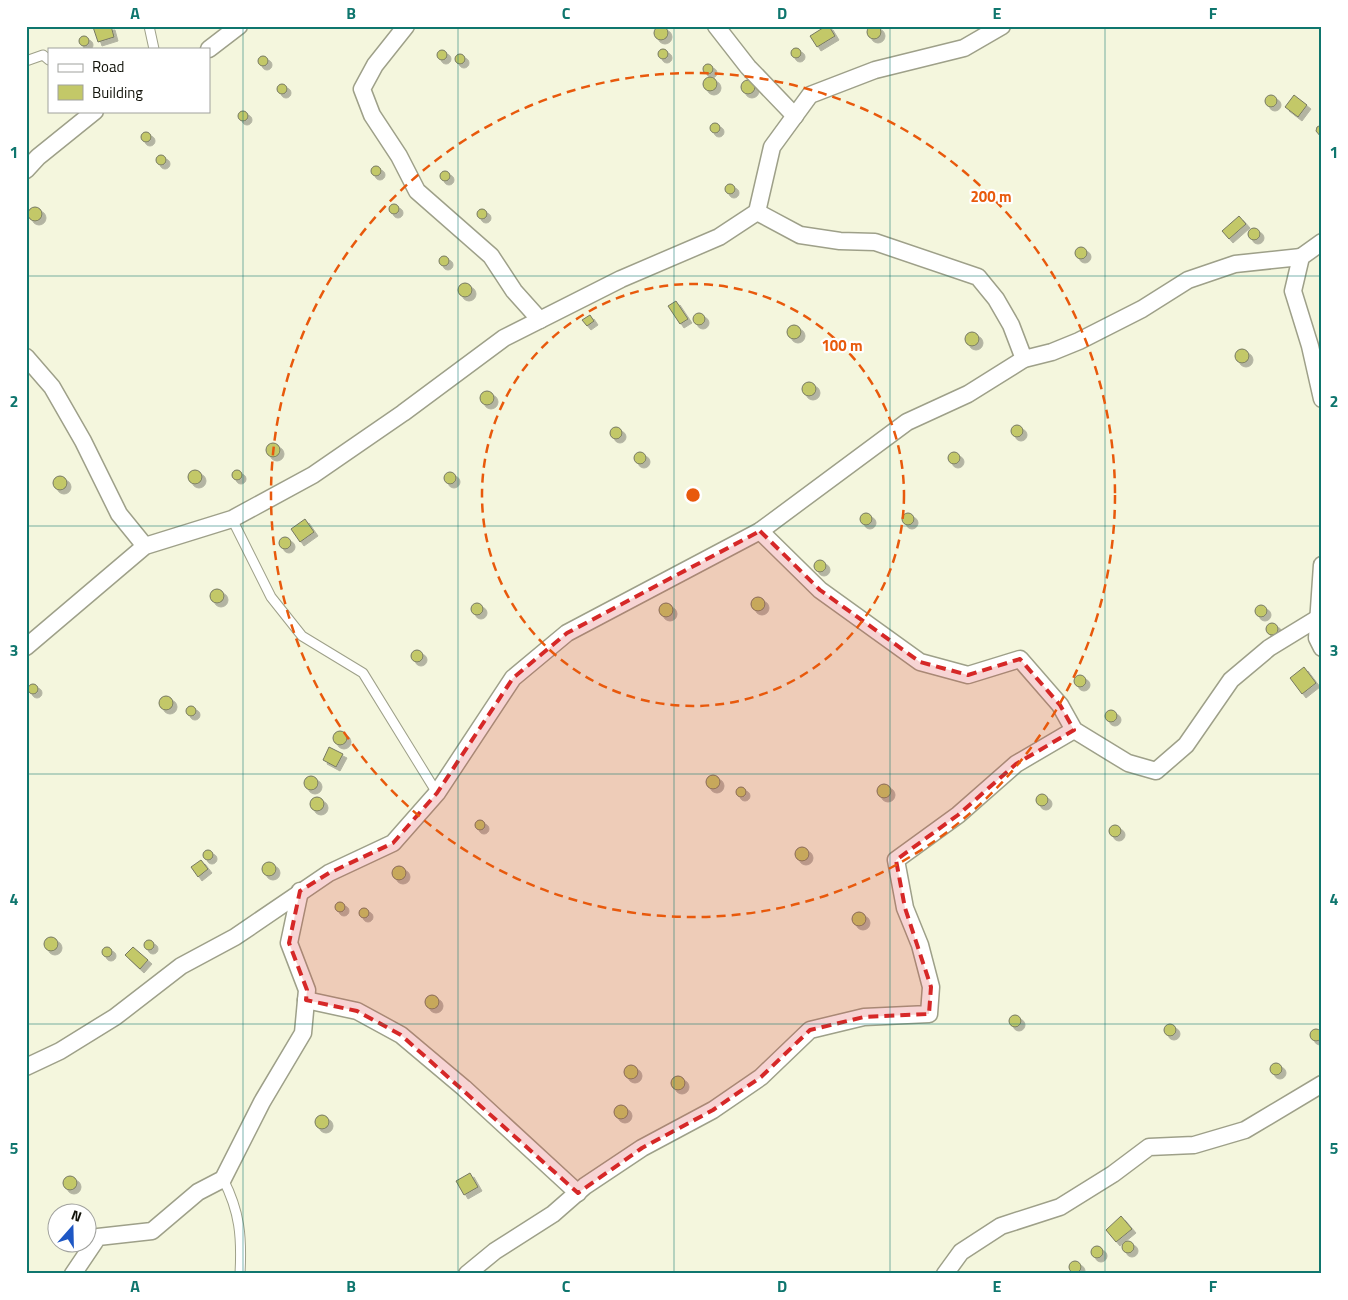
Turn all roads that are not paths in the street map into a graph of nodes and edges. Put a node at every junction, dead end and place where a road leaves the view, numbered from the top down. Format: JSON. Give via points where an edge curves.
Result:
{"nodes":[{"id":1,"x":149,"y":26,"type":"edge"},
{"id":2,"x":239,"y":26,"type":"edge"},
{"id":3,"x":406,"y":26,"type":"edge"},
{"id":4,"x":716,"y":26,"type":"edge"},
{"id":5,"x":1002,"y":26,"type":"edge"},
{"id":6,"x":154,"y":48,"type":"edge"},
{"id":7,"x":210,"y":49,"type":"edge"},
{"id":8,"x":48,"y":59,"type":"edge"},
{"id":9,"x":26,"y":61,"type":"edge"},
{"id":10,"x":94,"y":112,"type":"edge"},
{"id":11,"x":795,"y":116,"type":"junction"},
{"id":12,"x":26,"y":170,"type":"edge"},
{"id":13,"x":757,"y":212,"type":"junction"},
{"id":14,"x":1322,"y":242,"type":"edge"},
{"id":15,"x":1301,"y":257,"type":"junction"},
{"id":16,"x":540,"y":320,"type":"junction"},
{"id":17,"x":26,"y":357,"type":"edge"},
{"id":18,"x":1024,"y":359,"type":"junction"},
{"id":19,"x":1322,"y":399,"type":"edge"},
{"id":20,"x":232,"y":519,"type":"junction"},
{"id":21,"x":760,"y":531,"type":"junction"},
{"id":22,"x":145,"y":546,"type":"junction"},
{"id":23,"x":1322,"y":565,"type":"edge"},
{"id":24,"x":1318,"y":618,"type":"junction"},
{"id":25,"x":26,"y":647,"type":"edge"},
{"id":26,"x":1322,"y":648,"type":"edge"},
{"id":27,"x":1074,"y":730,"type":"junction"},
{"id":28,"x":437,"y":792,"type":"junction"},
{"id":29,"x":300,"y":892,"type":"junction"},
{"id":30,"x":306,"y":1000,"type":"junction"},
{"id":31,"x":26,"y":1067,"type":"edge"},
{"id":32,"x":1322,"y":1084,"type":"edge"},
{"id":33,"x":223,"y":1179,"type":"junction"},
{"id":34,"x":578,"y":1193,"type":"junction"},
{"id":35,"x":73,"y":1274,"type":"edge"},
{"id":36,"x":240,"y":1274,"type":"edge"},
{"id":37,"x":467,"y":1274,"type":"edge"},
{"id":38,"x":945,"y":1274,"type":"edge"}],
"edges":[{"from":1,"to":6,"type":"lane"},
{"from":2,"to":7,"type":"street"},
{"from":3,"to":16,"type":"street","via":[[375,65],[362,89],[372,115],[417,191],[491,256],[514,291]]},
{"from":4,"to":11,"type":"street","via":[[748,67]]},
{"from":5,"to":11,"type":"street","via":[[964,48],[874,70],[810,95]]},
{"from":8,"to":9,"type":"lane","via":[[43,55]]},
{"from":10,"to":12,"type":"street"},
{"from":11,"to":13,"type":"street","via":[[772,147]]},
{"from":13,"to":16,"type":"street","via":[[719,237],[621,279]]},
{"from":13,"to":18,"type":"street","via":[[800,235],[875,242],[978,277],[996,298]]},
{"from":14,"to":15,"type":"street"},
{"from":15,"to":18,"type":"street","via":[[1235,264],[1188,280],[1142,309],[1079,341]]},
{"from":15,"to":19,"type":"street","via":[[1293,290]]},
{"from":16,"to":20,"type":"street","via":[[504,338],[313,475]]},
{"from":17,"to":22,"type":"street","via":[[52,387],[119,514]]},
{"from":18,"to":21,"type":"street","via":[[968,394],[907,422]]},
{"from":20,"to":22,"type":"street"},
{"from":20,"to":28,"type":"lane","via":[[271,597],[302,636],[363,673]]},
{"from":21,"to":27,"type":"street","via":[[820,590],[920,662],[968,674],[1020,659],[1060,706]]},
{"from":21,"to":28,"type":"street","via":[[567,633],[513,678]]},
{"from":22,"to":25,"type":"street"},
{"from":23,"to":24,"type":"street"},
{"from":24,"to":26,"type":"street","via":[[1317,638]]},
{"from":24,"to":27,"type":"street","via":[[1269,648],[1230,680],[1186,745],[1156,771],[1128,763]]},
{"from":27,"to":34,"type":"street","via":[[1016,764],[958,815],[896,860],[905,908],[920,945],[931,987],[929,1014],[864,1017],[810,1030],[761,1077],[713,1110],[642,1148]]},
{"from":28,"to":29,"type":"street","via":[[393,843],[329,873]]},
{"from":29,"to":30,"type":"street","via":[[289,944],[306,990]]},
{"from":29,"to":31,"type":"street","via":[[235,937],[181,966],[115,1017],[60,1051]]},
{"from":30,"to":33,"type":"street","via":[[303,1033],[262,1102]]},
{"from":30,"to":34,"type":"street","via":[[357,1011],[402,1035]]},
{"from":32,"to":38,"type":"street","via":[[1245,1130],[1194,1145],[1149,1148],[1060,1207],[1002,1226],[961,1252]]},
{"from":33,"to":35,"type":"street","via":[[198,1192],[152,1231],[98,1237]]},
{"from":33,"to":36,"type":"lane","via":[[235,1202],[241,1244]]},
{"from":34,"to":37,"type":"street"}]}
